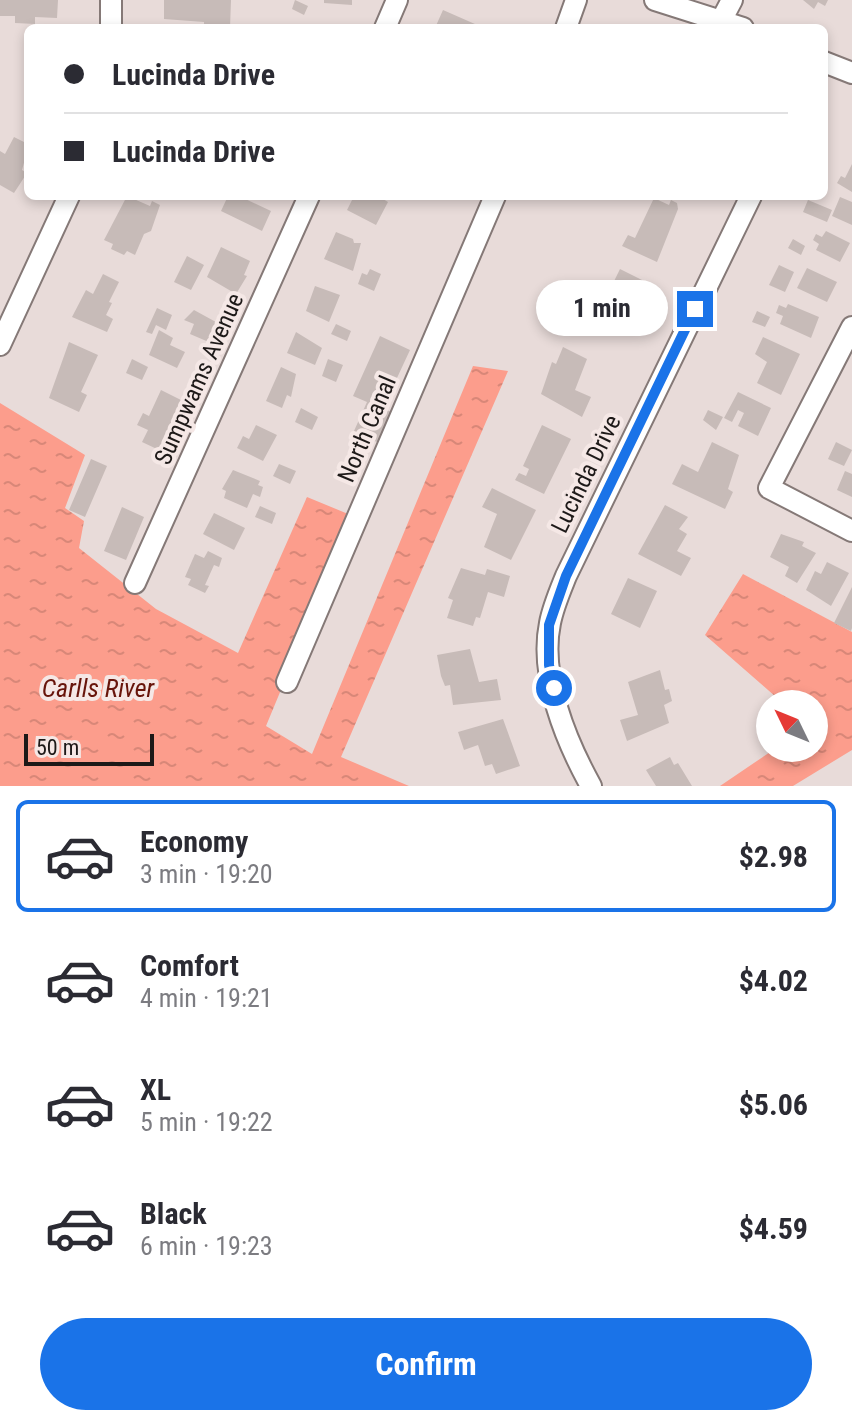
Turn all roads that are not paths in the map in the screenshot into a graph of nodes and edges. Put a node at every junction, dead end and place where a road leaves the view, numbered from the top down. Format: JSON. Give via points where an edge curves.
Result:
{"nodes":[{"id":1,"x":111,"y":0,"type":"edge"},
{"id":2,"x":397,"y":0,"type":"edge"},
{"id":3,"x":576,"y":0,"type":"edge"},
{"id":4,"x":655,"y":0,"type":"edge"},
{"id":5,"x":732,"y":0,"type":"edge"},
{"id":6,"x":722,"y":19,"type":"junction"},
{"id":7,"x":111,"y":24,"type":"edge"},
{"id":8,"x":387,"y":24,"type":"edge"},
{"id":9,"x":567,"y":24,"type":"edge"},
{"id":10,"x":734,"y":24,"type":"edge"},
{"id":11,"x":828,"y":64,"type":"edge"},
{"id":12,"x":852,"y":73,"type":"edge"},
{"id":13,"x":67,"y":200,"type":"edge"},
{"id":14,"x":307,"y":200,"type":"edge"},
{"id":15,"x":493,"y":200,"type":"edge"},
{"id":16,"x":749,"y":200,"type":"edge"},
{"id":17,"x":852,"y":327,"type":"edge"},
{"id":18,"x":0,"y":345,"type":"edge"},
{"id":19,"x":852,"y":531,"type":"edge"},
{"id":20,"x":135,"y":583,"type":"dead end"},
{"id":21,"x":287,"y":682,"type":"dead end"},
{"id":22,"x":591,"y":786,"type":"edge"}],
"edges":[{"from":1,"to":7,"type":"street"},
{"from":2,"to":8,"type":"street"},
{"from":3,"to":9,"type":"street"},
{"from":4,"to":6,"type":"street"},
{"from":5,"to":6,"type":"street"},
{"from":6,"to":10,"type":"street"},
{"from":11,"to":12,"type":"street"},
{"from":13,"to":18,"type":"street"},
{"from":14,"to":20,"type":"street","name":"Sumpwams Avenue"},
{"from":15,"to":21,"type":"street","name":"North Canal"},
{"from":16,"to":22,"type":"street","name":"Lucinda Drive","via":[[566,576],[549,625],[549,665],[559,711]]},
{"from":17,"to":19,"type":"street","via":[[769,488]]}]}
